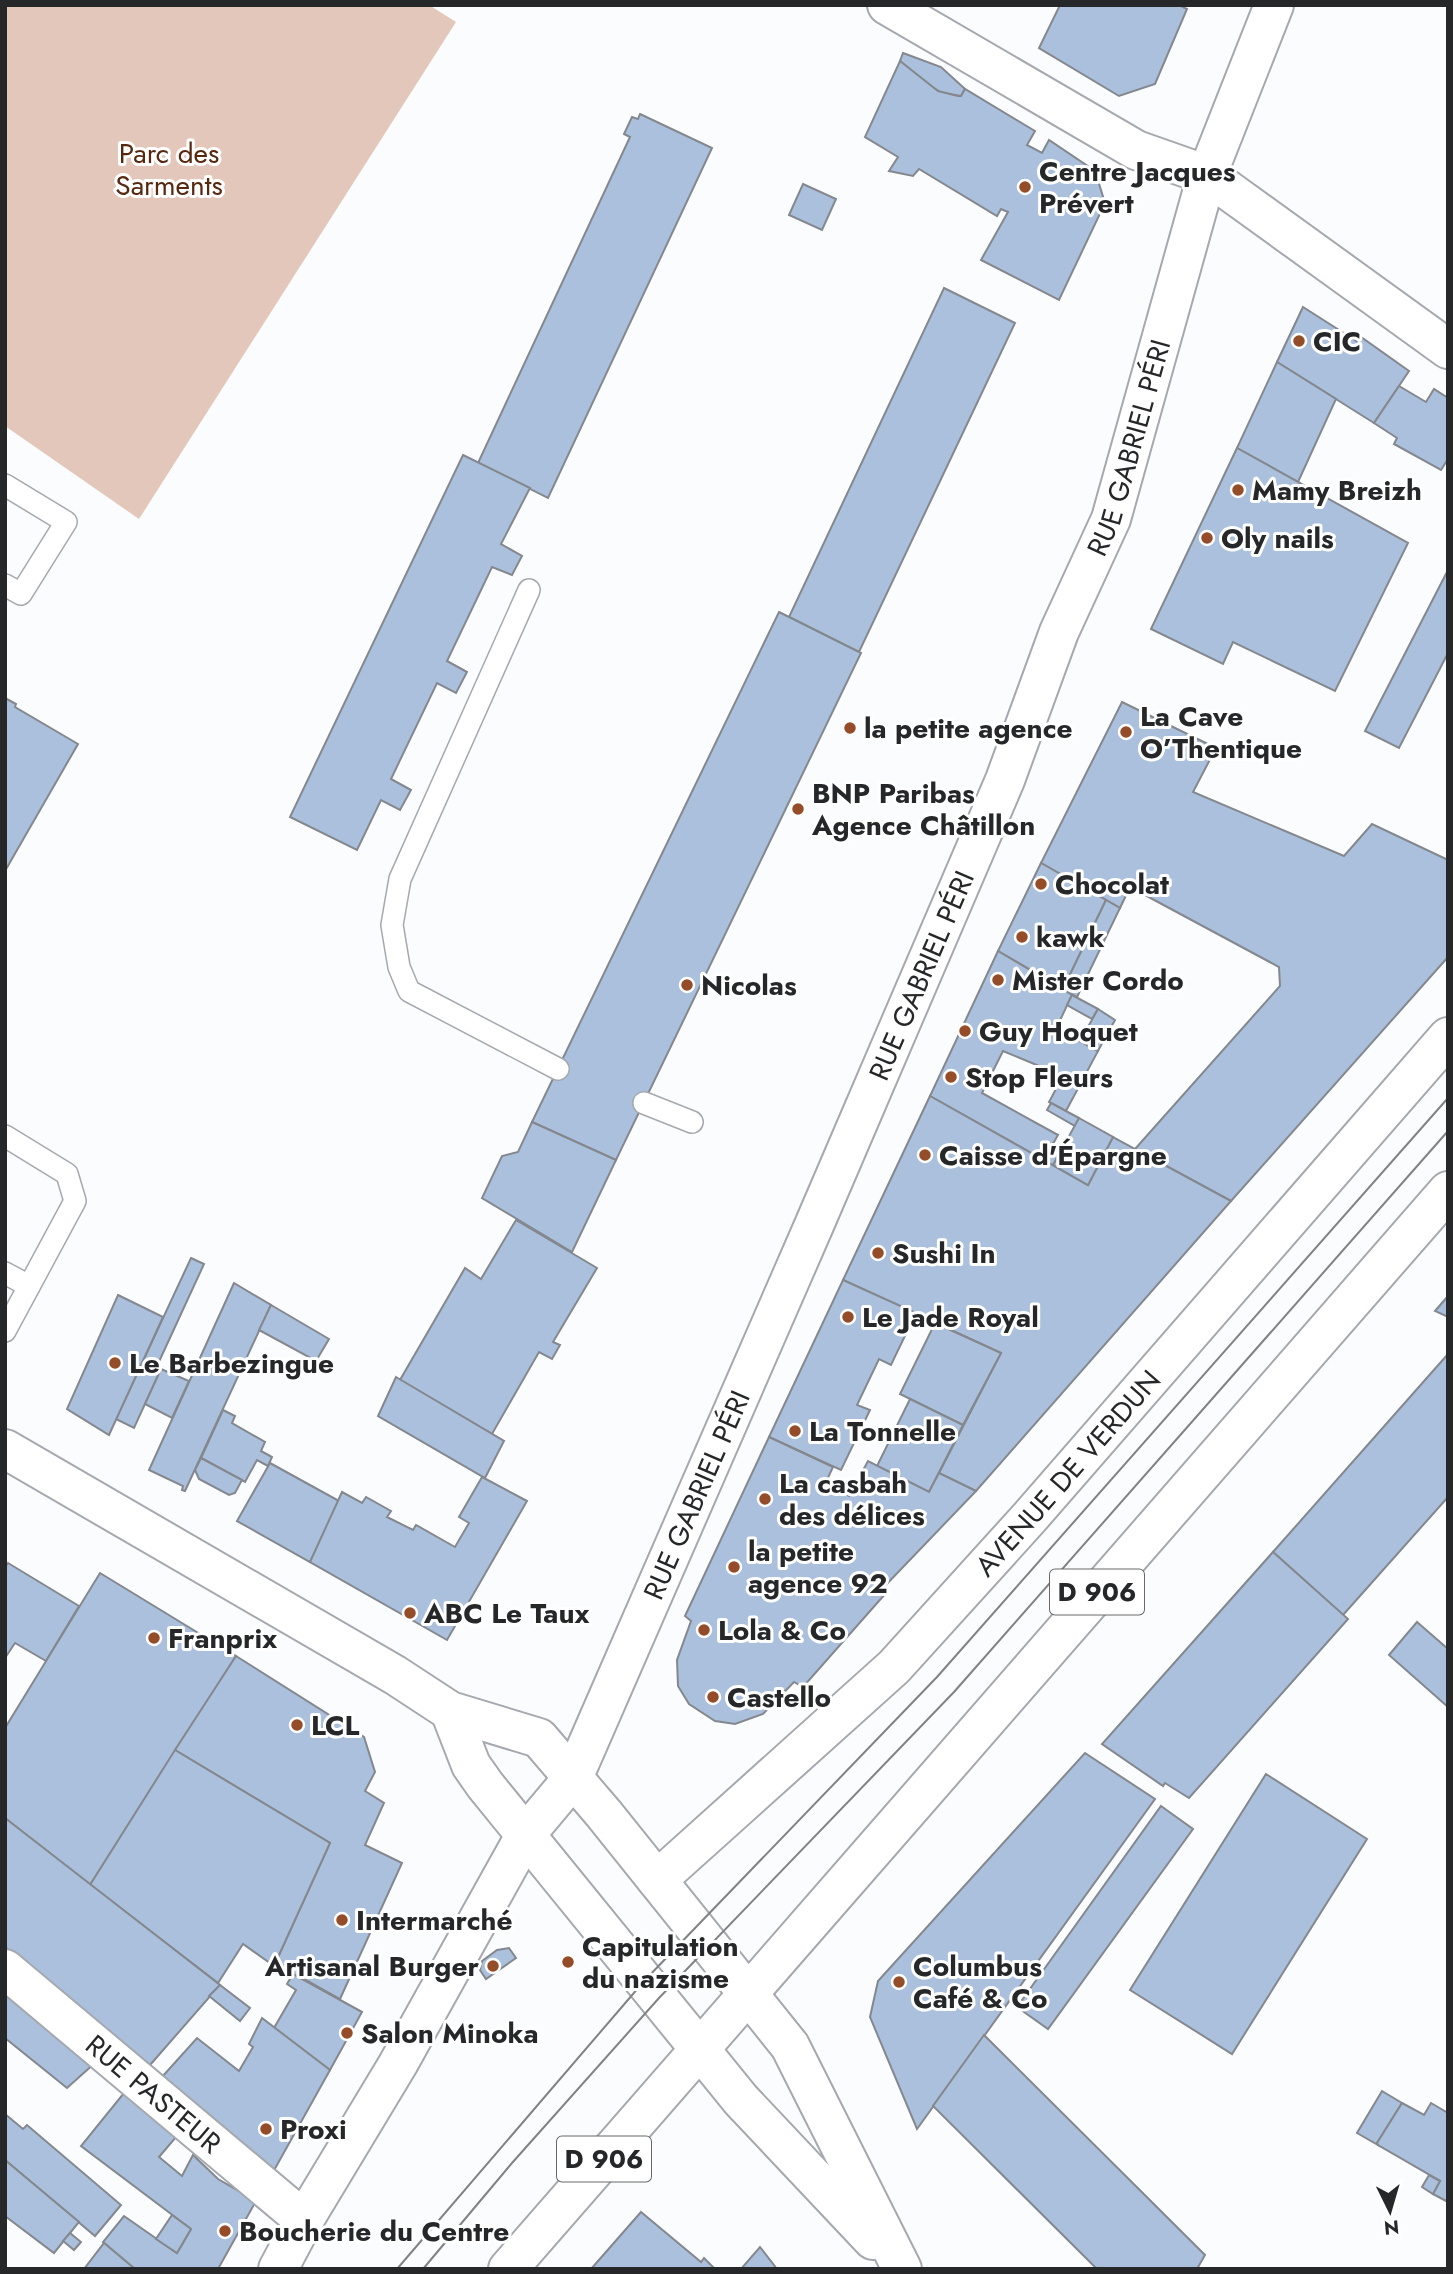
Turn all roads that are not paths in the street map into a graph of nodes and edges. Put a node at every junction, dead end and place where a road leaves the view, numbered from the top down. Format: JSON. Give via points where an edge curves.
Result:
{"nodes":[{"id":1,"x":887,"y":5,"type":"edge"},
{"id":2,"x":1274,"y":5,"type":"edge"},
{"id":3,"x":1207,"y":175,"type":"junction"},
{"id":4,"x":1448,"y":349,"type":"edge"},
{"id":5,"x":5,"y":485,"type":"edge"},
{"id":6,"x":5,"y":585,"type":"edge"},
{"id":7,"x":529,"y":590,"type":"dead end"},
{"id":8,"x":1448,"y":1037,"type":"edge"},
{"id":9,"x":558,"y":1069,"type":"dead end"},
{"id":10,"x":644,"y":1103,"type":"dead end"},
{"id":11,"x":692,"y":1122,"type":"dead end"},
{"id":12,"x":5,"y":1136,"type":"edge"},
{"id":13,"x":1448,"y":1191,"type":"edge"},
{"id":14,"x":5,"y":1273,"type":"edge"},
{"id":15,"x":29,"y":1286,"type":"junction"},
{"id":16,"x":5,"y":1331,"type":"edge"},
{"id":17,"x":5,"y":1449,"type":"edge"},
{"id":18,"x":450,"y":1711,"type":"junction"},
{"id":19,"x":573,"y":1778,"type":"junction"},
{"id":20,"x":526,"y":1834,"type":"junction"},
{"id":21,"x":657,"y":1880,"type":"junction"},
{"id":22,"x":5,"y":1969,"type":"edge"},
{"id":23,"x":747,"y":1993,"type":"junction"},
{"id":24,"x":700,"y":2050,"type":"junction"},
{"id":25,"x":304,"y":2220,"type":"junction"},
{"id":26,"x":278,"y":2269,"type":"edge"},
{"id":27,"x":508,"y":2269,"type":"edge"},
{"id":28,"x":901,"y":2269,"type":"edge"}],
"edges":[{"from":1,"to":3,"type":"street","via":[[1136,150]]},
{"from":2,"to":3,"type":"street","name":"RUE GABRIEL PÉRI"},
{"from":3,"to":4,"type":"street"},
{"from":3,"to":19,"type":"street","name":"RUE GABRIEL PÉRI","via":[[1111,519],[1059,632],[999,792],[815,1223]]},
{"from":5,"to":6,"type":"lane","via":[[66,522],[21,594]]},
{"from":7,"to":9,"type":"lane","via":[[400,879],[392,925],[398,967],[409,992]]},
{"from":8,"to":21,"type":"street","name":"AVENUE DE VERDUN","via":[[1030,1518],[894,1667]]},
{"from":10,"to":11,"type":"lane"},
{"from":12,"to":15,"type":"lane","via":[[67,1174],[75,1201]]},
{"from":13,"to":23,"type":"street","number":"D 906"},
{"from":14,"to":15,"type":"lane"},
{"from":15,"to":16,"type":"lane"},
{"from":17,"to":18,"type":"street"},
{"from":18,"to":19,"type":"street","via":[[539,1738]]},
{"from":18,"to":20,"type":"street","via":[[471,1765]]},
{"from":19,"to":20,"type":"street","name":"RUE GABRIEL PÉRI"},
{"from":19,"to":21,"type":"street"},
{"from":20,"to":24,"type":"street"},
{"from":20,"to":25,"type":"street","name":"RUE GABRIEL PÉRI","via":[[398,2064]]},
{"from":21,"to":23,"type":"street"},
{"from":22,"to":25,"type":"street","name":"RUE PASTEUR"},
{"from":23,"to":24,"type":"street","number":"D 906"},
{"from":23,"to":28,"type":"street","via":[[790,2046]]},
{"from":24,"to":27,"type":"street","number":"D 906"},
{"from":24,"to":28,"type":"street","via":[[741,2100]]},
{"from":25,"to":26,"type":"street","name":"RUE GABRIEL PÉRI"}]}
